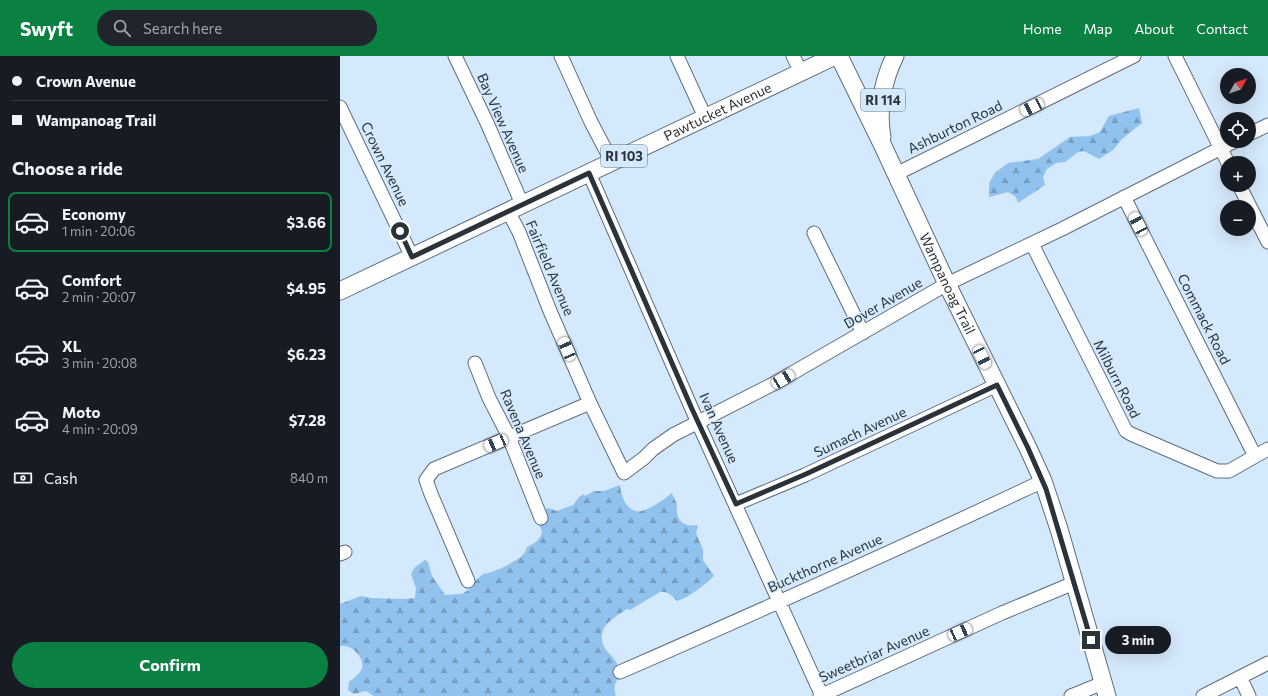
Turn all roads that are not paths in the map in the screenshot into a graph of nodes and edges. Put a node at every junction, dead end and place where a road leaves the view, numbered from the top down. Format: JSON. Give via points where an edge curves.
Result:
{"nodes":[{"id":1,"x":455,"y":56,"type":"edge"},
{"id":2,"x":561,"y":56,"type":"edge"},
{"id":3,"x":677,"y":56,"type":"edge"},
{"id":4,"x":793,"y":56,"type":"edge"},
{"id":5,"x":835,"y":56,"type":"edge"},
{"id":6,"x":839,"y":56,"type":"edge"},
{"id":7,"x":895,"y":56,"type":"edge"},
{"id":8,"x":1134,"y":56,"type":"edge"},
{"id":9,"x":1175,"y":56,"type":"edge"},
{"id":10,"x":801,"y":72,"type":"junction"},
{"id":11,"x":340,"y":107,"type":"edge"},
{"id":12,"x":705,"y":117,"type":"junction"},
{"id":13,"x":1268,"y":125,"type":"edge"},
{"id":14,"x":1256,"y":131,"type":"edge"},
{"id":15,"x":883,"y":146,"type":"junction"},
{"id":16,"x":1220,"y":146,"type":"edge"},
{"id":17,"x":1221,"y":148,"type":"joint"},
{"id":18,"x":1225,"y":156,"type":"edge"},
{"id":19,"x":612,"y":162,"type":"junction"},
{"id":20,"x":589,"y":173,"type":"junction"},
{"id":21,"x":896,"y":174,"type":"junction"},
{"id":22,"x":1243,"y":192,"type":"edge"},
{"id":23,"x":1124,"y":197,"type":"junction"},
{"id":24,"x":515,"y":207,"type":"junction"},
{"id":25,"x":814,"y":233,"type":"dead end"},
{"id":26,"x":1268,"y":242,"type":"edge"},
{"id":27,"x":1032,"y":244,"type":"junction"},
{"id":28,"x":412,"y":257,"type":"junction"},
{"id":29,"x":946,"y":284,"type":"junction"},
{"id":30,"x":340,"y":290,"type":"edge"},
{"id":31,"x":863,"y":333,"type":"junction"},
{"id":32,"x":475,"y":363,"type":"dead end"},
{"id":33,"x":997,"y":385,"type":"junction"},
{"id":34,"x":590,"y":403,"type":"junction"},
{"id":35,"x":698,"y":423,"type":"junction"},
{"id":36,"x":509,"y":437,"type":"junction"},
{"id":37,"x":1268,"y":449,"type":"edge"},
{"id":38,"x":1255,"y":456,"type":"junction"},
{"id":39,"x":621,"y":470,"type":"joint"},
{"id":40,"x":1043,"y":481,"type":"junction"},
{"id":41,"x":736,"y":504,"type":"junction"},
{"id":42,"x":541,"y":518,"type":"dead end"},
{"id":43,"x":468,"y":581,"type":"dead end"},
{"id":44,"x":1074,"y":583,"type":"junction"},
{"id":45,"x":779,"y":602,"type":"junction"},
{"id":46,"x":1268,"y":663,"type":"edge"},
{"id":47,"x":620,"y":672,"type":"dead end"},
{"id":48,"x":1240,"y":677,"type":"junction"},
{"id":49,"x":1105,"y":689,"type":"edge"},
{"id":50,"x":821,"y":696,"type":"edge"},
{"id":51,"x":1071,"y":696,"type":"edge"},
{"id":52,"x":1203,"y":696,"type":"edge"},
{"id":53,"x":1250,"y":696,"type":"edge"}],
"edges":[{"from":1,"to":24,"type":"street","name":"Bay View Avenue","via":[[488,125]]},
{"from":2,"to":19,"type":"street"},
{"from":3,"to":12,"type":"street"},
{"from":4,"to":10,"type":"street"},
{"from":5,"to":10,"type":"main road","name":"Pawtucket Avenue","number":"RI 103"},
{"from":6,"to":15,"type":"main road","name":"Wampanoag Trail","number":"RI 114"},
{"from":7,"to":15,"type":"main road","number":"RI 114","via":[[888,72],[883,98]]},
{"from":8,"to":21,"type":"street","name":"Ashburton Road"},
{"from":9,"to":16,"type":"street"},
{"from":10,"to":12,"type":"main road","name":"Pawtucket Avenue","number":"RI 103"},
{"from":11,"to":28,"type":"street","name":"Crown Avenue"},
{"from":12,"to":19,"type":"main road","name":"Pawtucket Avenue","number":"RI 103"},
{"from":13,"to":14,"type":"street"},
{"from":15,"to":21,"type":"main road","name":"Wampanoag Trail","number":"RI 114"},
{"from":17,"to":18,"type":"street"},
{"from":17,"to":23,"type":"street","name":"Dover Avenue"},
{"from":19,"to":20,"type":"main road","name":"Pawtucket Avenue","number":"RI 103"},
{"from":20,"to":24,"type":"main road","name":"Pawtucket Avenue","number":"RI 103"},
{"from":20,"to":35,"type":"street","name":"Ivan Avenue"},
{"from":21,"to":29,"type":"main road","name":"Wampanoag Trail","number":"RI 114"},
{"from":22,"to":26,"type":"street"},
{"from":23,"to":27,"type":"street","name":"Dover Avenue"},
{"from":23,"to":38,"type":"street","name":"Commack Road"},
{"from":24,"to":28,"type":"main road","name":"Pawtucket Avenue","number":"RI 103"},
{"from":24,"to":34,"type":"street","name":"Fairfield Avenue","via":[[521,239]]},
{"from":25,"to":31,"type":"street"},
{"from":27,"to":29,"type":"street","name":"Dover Avenue"},
{"from":27,"to":38,"type":"street","name":"Milburn Road","via":[[1126,431],[1216,472],[1229,471]]},
{"from":28,"to":30,"type":"main road","name":"Pawtucket Avenue","number":"RI 103"},
{"from":29,"to":31,"type":"street","name":"Dover Avenue"},
{"from":29,"to":33,"type":"main road","name":"Wampanoag Trail","number":"RI 114"},
{"from":31,"to":35,"type":"street","name":"Dover Avenue"},
{"from":32,"to":36,"type":"street","name":"Ravena Avenue"},
{"from":33,"to":40,"type":"main road","name":"Wampanoag Trail","number":"RI 114"},
{"from":33,"to":41,"type":"street","name":"Sumach Avenue"},
{"from":34,"to":36,"type":"street"},
{"from":34,"to":39,"type":"street","name":"Fairfield Avenue"},
{"from":35,"to":39,"type":"street","name":"Dover Avenue","via":[[663,441],[624,473]]},
{"from":35,"to":41,"type":"street","name":"Ivan Avenue"},
{"from":36,"to":42,"type":"street","name":"Ravena Avenue"},
{"from":36,"to":43,"type":"street","via":[[434,469],[426,480]]},
{"from":37,"to":38,"type":"street","name":"Milburn Road"},
{"from":40,"to":44,"type":"main road","name":"Wampanoag Trail","number":"RI 114"},
{"from":40,"to":45,"type":"street","name":"Buckthorne Avenue"},
{"from":41,"to":45,"type":"street","name":"Ivan Avenue"},
{"from":44,"to":49,"type":"main road","name":"Wampanoag Trail","number":"RI 114"},
{"from":44,"to":50,"type":"street","name":"Sweetbriar Avenue"},
{"from":45,"to":47,"type":"street","name":"Buckthorne Avenue"},
{"from":45,"to":50,"type":"street","name":"Ivan Avenue"},
{"from":46,"to":48,"type":"street"},
{"from":48,"to":52,"type":"street"},
{"from":48,"to":53,"type":"street"},
{"from":49,"to":51,"type":"street"}]}
